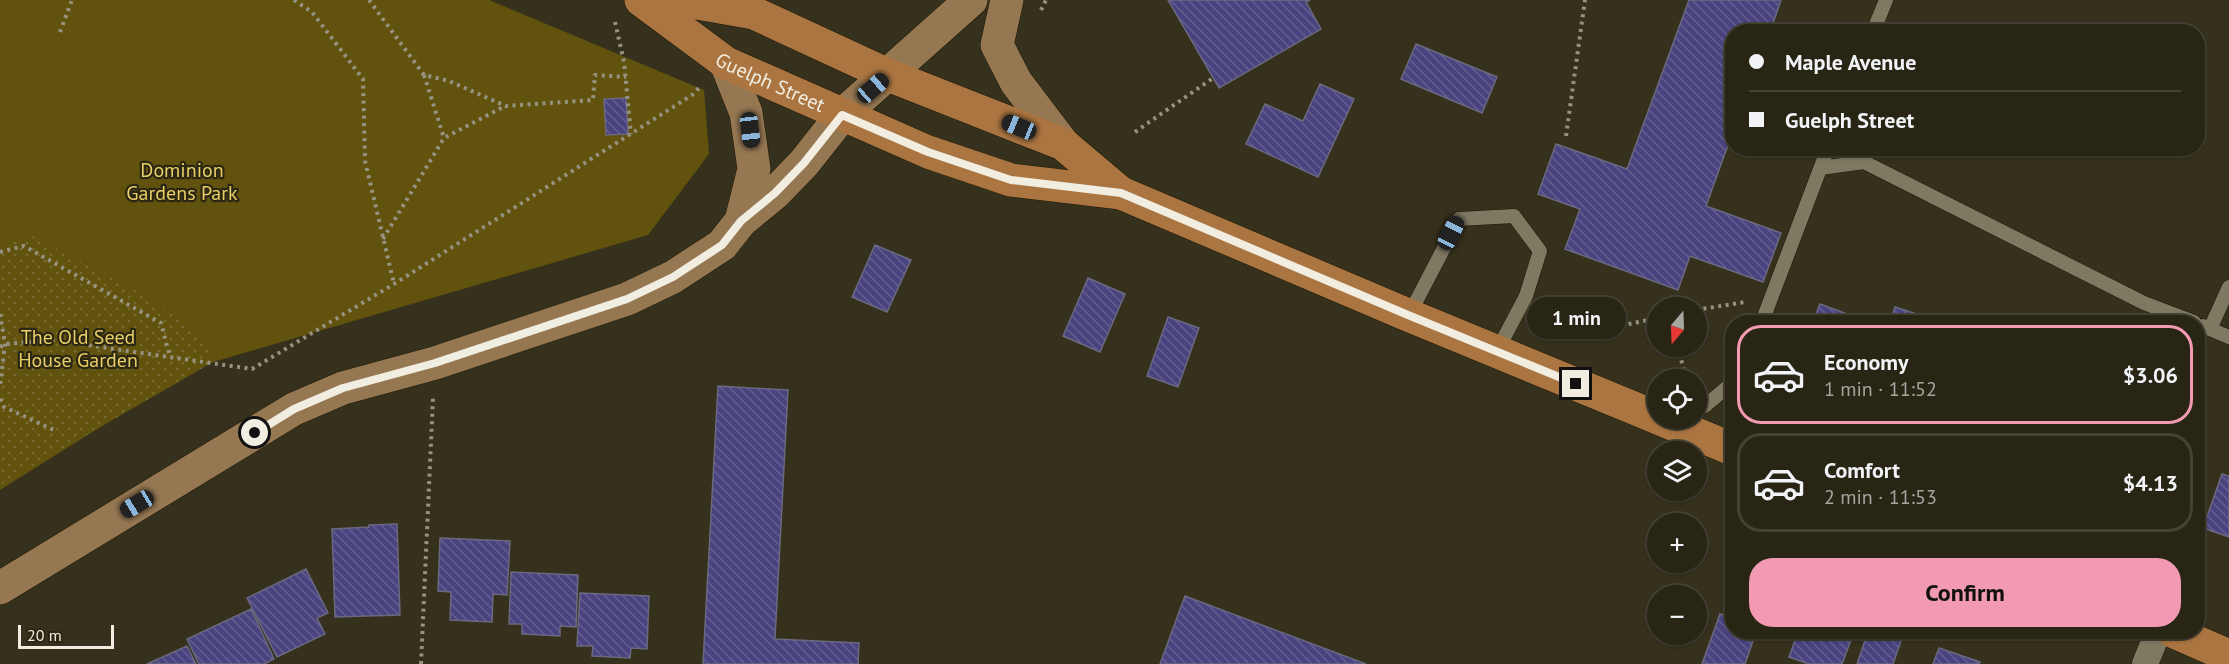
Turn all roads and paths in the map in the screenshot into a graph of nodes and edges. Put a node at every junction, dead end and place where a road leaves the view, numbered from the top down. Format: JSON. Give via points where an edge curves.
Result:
{"nodes":[{"id":1,"x":72,"y":0,"type":"edge"},
{"id":2,"x":294,"y":0,"type":"edge"},
{"id":3,"x":369,"y":0,"type":"edge"},
{"id":4,"x":641,"y":0,"type":"edge"},
{"id":5,"x":680,"y":0,"type":"edge"},
{"id":6,"x":972,"y":0,"type":"edge"},
{"id":7,"x":1007,"y":0,"type":"edge"},
{"id":8,"x":1046,"y":0,"type":"edge"},
{"id":9,"x":1585,"y":0,"type":"edge"},
{"id":10,"x":1886,"y":0,"type":"edge"},
{"id":11,"x":1040,"y":14,"type":"dead end"},
{"id":12,"x":615,"y":21,"type":"dead end"},
{"id":13,"x":1876,"y":24,"type":"edge"},
{"id":14,"x":60,"y":32,"type":"dead end"},
{"id":15,"x":726,"y":63,"type":"junction"},
{"id":16,"x":424,"y":75,"type":"junction"},
{"id":17,"x":888,"y":75,"type":"junction"},
{"id":18,"x":626,"y":77,"type":"junction"},
{"id":19,"x":1214,"y":78,"type":"dead end"},
{"id":20,"x":506,"y":106,"type":"junction"},
{"id":21,"x":842,"y":115,"type":"junction"},
{"id":22,"x":1135,"y":132,"type":"dead end"},
{"id":23,"x":631,"y":134,"type":"junction"},
{"id":24,"x":1566,"y":136,"type":"dead end"},
{"id":25,"x":444,"y":138,"type":"junction"},
{"id":26,"x":1063,"y":144,"type":"junction"},
{"id":27,"x":1825,"y":156,"type":"edge"},
{"id":28,"x":1821,"y":168,"type":"junction"},
{"id":29,"x":1121,"y":193,"type":"junction"},
{"id":30,"x":741,"y":221,"type":"junction"},
{"id":31,"x":383,"y":239,"type":"junction"},
{"id":32,"x":0,"y":252,"type":"edge"},
{"id":33,"x":394,"y":284,"type":"junction"},
{"id":34,"x":2229,"y":287,"type":"edge"},
{"id":35,"x":1769,"y":304,"type":"junction"},
{"id":36,"x":1707,"y":308,"type":"edge"},
{"id":37,"x":0,"y":314,"type":"edge"},
{"id":38,"x":1408,"y":315,"type":"junction"},
{"id":39,"x":1765,"y":315,"type":"edge"},
{"id":40,"x":2175,"y":315,"type":"edge"},
{"id":41,"x":1647,"y":320,"type":"edge"},
{"id":42,"x":2205,"y":320,"type":"edge"},
{"id":43,"x":2205,"y":327,"type":"edge"},
{"id":44,"x":2229,"y":337,"type":"edge"},
{"id":45,"x":1552,"y":339,"type":"dead end"},
{"id":46,"x":6,"y":344,"type":"junction"},
{"id":47,"x":0,"y":347,"type":"edge"},
{"id":48,"x":1497,"y":351,"type":"junction"},
{"id":49,"x":170,"y":357,"type":"junction"},
{"id":50,"x":435,"y":363,"type":"junction"},
{"id":51,"x":0,"y":387,"type":"edge"},
{"id":52,"x":1725,"y":389,"type":"edge"},
{"id":53,"x":0,"y":399,"type":"edge"},
{"id":54,"x":1707,"y":405,"type":"edge"},
{"id":55,"x":1647,"y":414,"type":"edge"},
{"id":56,"x":54,"y":429,"type":"dead end"},
{"id":57,"x":1684,"y":429,"type":"edge"},
{"id":58,"x":1725,"y":446,"type":"edge"},
{"id":59,"x":0,"y":588,"type":"edge"},
{"id":60,"x":2155,"y":639,"type":"edge"},
{"id":61,"x":2190,"y":639,"type":"edge"},
{"id":62,"x":2229,"y":656,"type":"edge"},
{"id":63,"x":421,"y":664,"type":"edge"},
{"id":64,"x":2145,"y":664,"type":"edge"}],
"edges":[{"from":1,"to":14,"type":"path"},
{"from":2,"to":31,"type":"path","via":[[312,12],[363,79],[365,161]]},
{"from":3,"to":16,"type":"path"},
{"from":4,"to":15,"type":"main road","name":"Guelph Street"},
{"from":5,"to":17,"type":"main road","name":"Guelph Street","via":[[754,12]]},
{"from":6,"to":17,"type":"main road"},
{"from":7,"to":26,"type":"main road","via":[[997,45],[1016,82]]},
{"from":8,"to":11,"type":"path"},
{"from":9,"to":24,"type":"path"},
{"from":10,"to":13,"type":"lane"},
{"from":12,"to":18,"type":"path"},
{"from":15,"to":21,"type":"main road","name":"Guelph Street"},
{"from":15,"to":23,"type":"path","via":[[692,95]]},
{"from":15,"to":30,"type":"main road","via":[[746,113],[754,169]]},
{"from":16,"to":20,"type":"path","via":[[449,81]]},
{"from":16,"to":25,"type":"path"},
{"from":17,"to":21,"type":"main road"},
{"from":17,"to":26,"type":"main road","name":"Guelph Street"},
{"from":18,"to":20,"type":"path","via":[[595,75],[593,100]]},
{"from":18,"to":23,"type":"path"},
{"from":19,"to":22,"type":"path"},
{"from":20,"to":25,"type":"path"},
{"from":21,"to":29,"type":"main road","name":"Guelph Street","via":[[928,152],[1011,180]]},
{"from":21,"to":30,"type":"main road","via":[[804,163]]},
{"from":23,"to":33,"type":"path"},
{"from":25,"to":31,"type":"path"},
{"from":26,"to":29,"type":"main road","name":"Guelph Street"},
{"from":27,"to":28,"type":"lane"},
{"from":28,"to":35,"type":"lane"},
{"from":28,"to":40,"type":"lane","via":[[1864,162]]},
{"from":29,"to":38,"type":"main road","name":"Guelph Street"},
{"from":30,"to":50,"type":"main road","via":[[722,245],[673,277],[627,299]]},
{"from":31,"to":33,"type":"path"},
{"from":32,"to":49,"type":"path","via":[[24,246],[161,323]]},
{"from":33,"to":49,"type":"path","via":[[252,369]]},
{"from":34,"to":42,"type":"lane"},
{"from":35,"to":36,"type":"path","via":[[1740,302]]},
{"from":35,"to":39,"type":"lane"},
{"from":37,"to":46,"type":"path"},
{"from":38,"to":48,"type":"main road","name":"Guelph Street"},
{"from":38,"to":48,"type":"lane","via":[[1459,219],[1514,216],[1540,251],[1526,296]]},
{"from":41,"to":45,"type":"path"},
{"from":43,"to":44,"type":"lane"},
{"from":46,"to":47,"type":"path"},
{"from":46,"to":49,"type":"path","via":[[52,340]]},
{"from":46,"to":51,"type":"path"},
{"from":48,"to":55,"type":"main road","name":"Guelph Street"},
{"from":50,"to":59,"type":"main road","via":[[343,388],[294,409]]},
{"from":50,"to":63,"type":"path"},
{"from":52,"to":54,"type":"lane"},
{"from":53,"to":56,"type":"path","via":[[4,407]]},
{"from":57,"to":58,"type":"main road","name":"Guelph Street"},
{"from":60,"to":64,"type":"street"},
{"from":61,"to":62,"type":"main road"}]}
